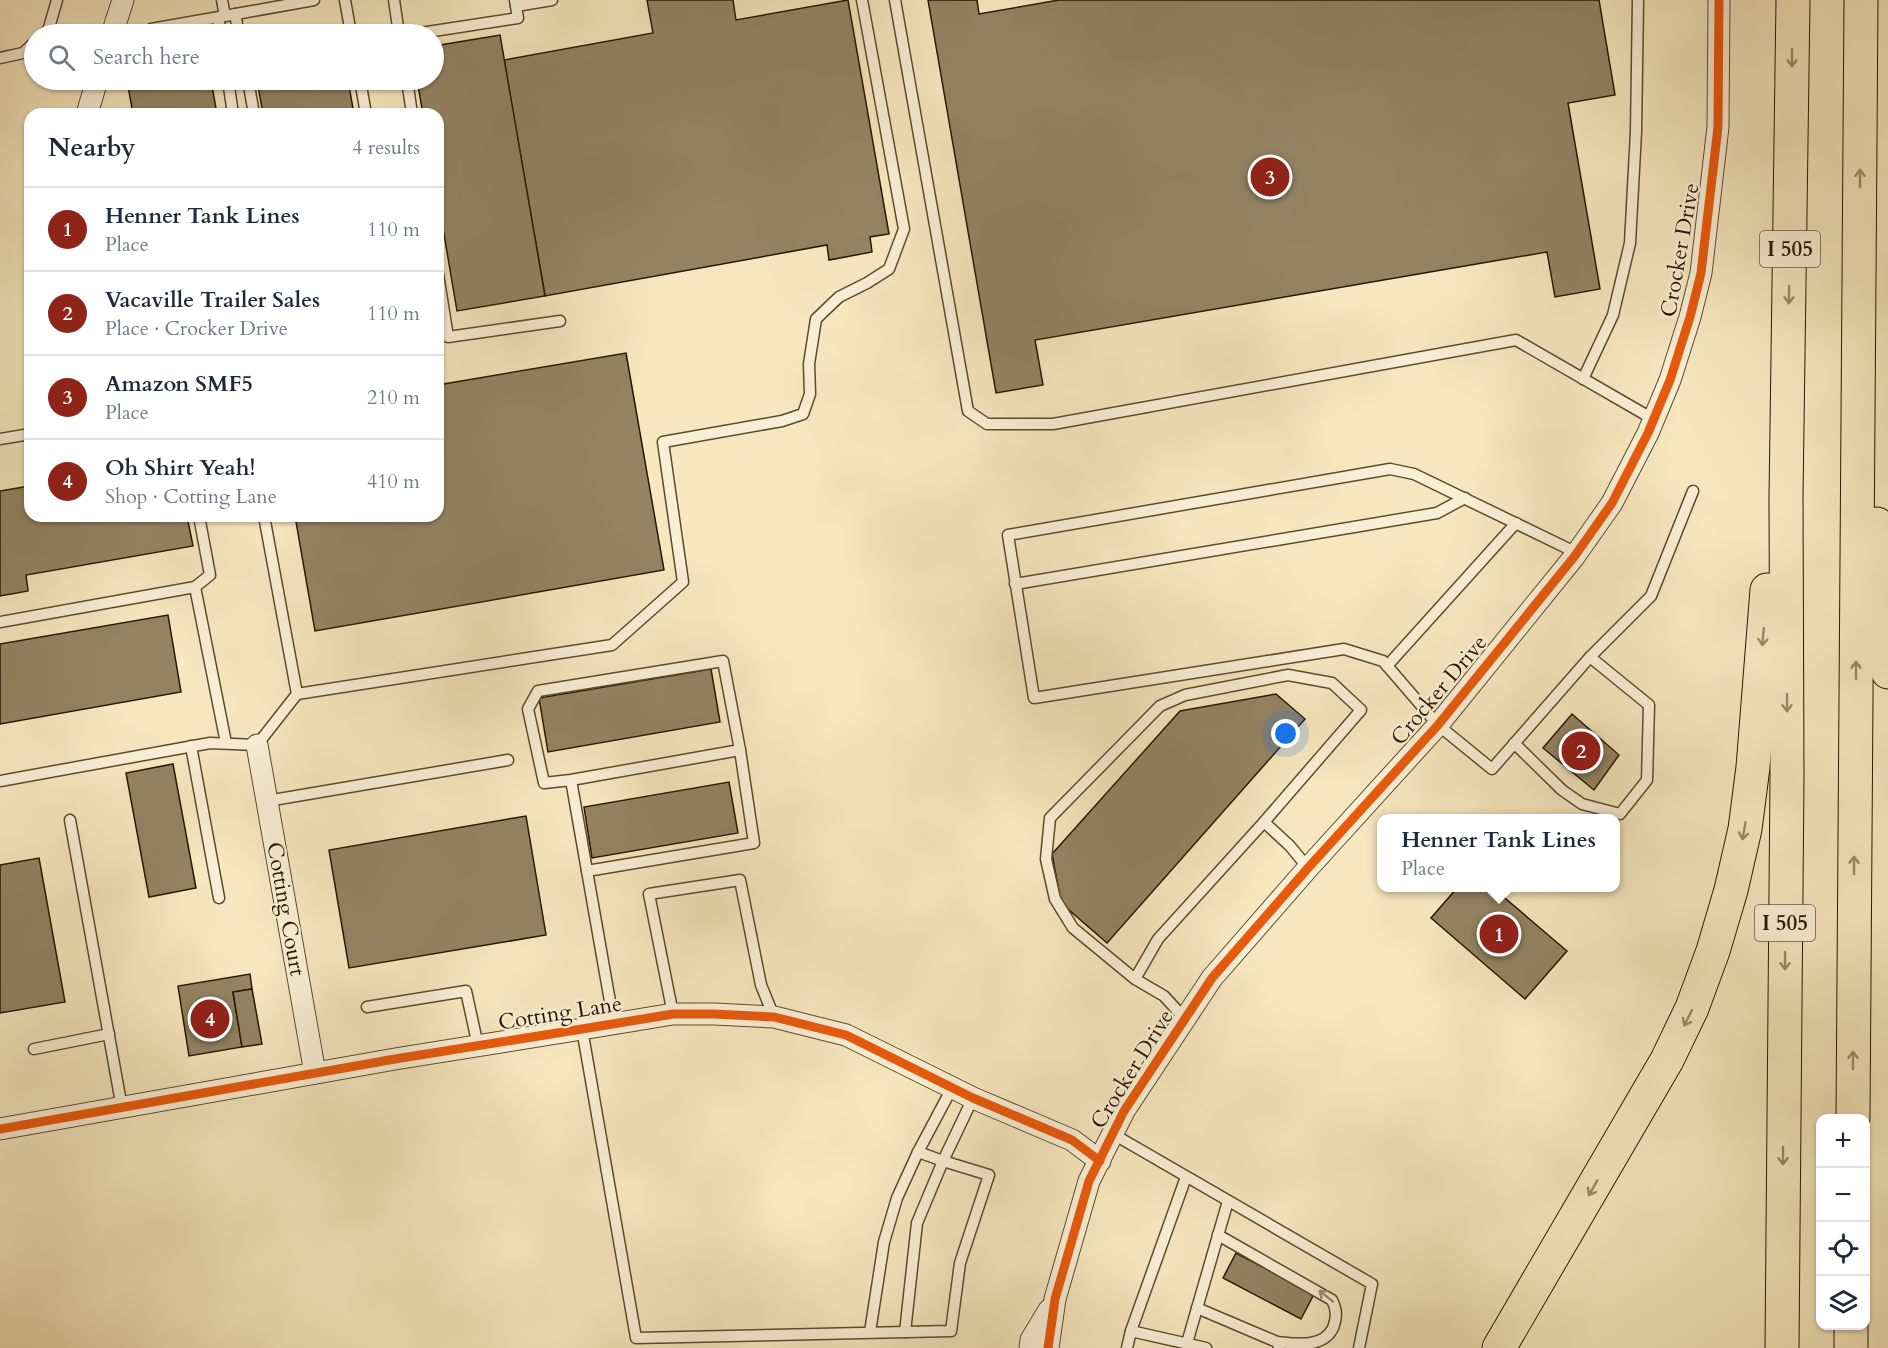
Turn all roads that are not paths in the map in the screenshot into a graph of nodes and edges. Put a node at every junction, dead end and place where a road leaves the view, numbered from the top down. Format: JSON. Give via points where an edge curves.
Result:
{"nodes":[{"id":1,"x":57,"y":0,"type":"edge"},
{"id":2,"x":123,"y":0,"type":"edge"},
{"id":3,"x":222,"y":0,"type":"edge"},
{"id":4,"x":314,"y":0,"type":"edge"},
{"id":5,"x":345,"y":0,"type":"edge"},
{"id":6,"x":394,"y":0,"type":"edge"},
{"id":7,"x":552,"y":0,"type":"edge"},
{"id":8,"x":862,"y":0,"type":"edge"},
{"id":9,"x":895,"y":0,"type":"edge"},
{"id":10,"x":1638,"y":0,"type":"edge"},
{"id":11,"x":1719,"y":0,"type":"edge"},
{"id":12,"x":1793,"y":0,"type":"edge"},
{"id":13,"x":1861,"y":0,"type":"edge"},
{"id":14,"x":516,"y":3,"type":"edge"},
{"id":15,"x":226,"y":16,"type":"junction"},
{"id":16,"x":50,"y":24,"type":"edge"},
{"id":17,"x":115,"y":24,"type":"edge"},
{"id":18,"x":180,"y":24,"type":"edge"},
{"id":19,"x":224,"y":24,"type":"edge"},
{"id":20,"x":232,"y":24,"type":"edge"},
{"id":21,"x":349,"y":24,"type":"edge"},
{"id":22,"x":398,"y":24,"type":"edge"},
{"id":23,"x":444,"y":29,"type":"edge"},
{"id":24,"x":24,"y":52,"type":"edge"},
{"id":25,"x":0,"y":58,"type":"edge"},
{"id":26,"x":95,"y":90,"type":"edge"},
{"id":27,"x":229,"y":90,"type":"edge"},
{"id":28,"x":250,"y":90,"type":"edge"},
{"id":29,"x":362,"y":90,"type":"edge"},
{"id":30,"x":408,"y":90,"type":"edge"},
{"id":31,"x":89,"y":108,"type":"edge"},
{"id":32,"x":232,"y":108,"type":"edge"},
{"id":33,"x":253,"y":108,"type":"edge"},
{"id":34,"x":365,"y":108,"type":"edge"},
{"id":35,"x":411,"y":108,"type":"edge"},
{"id":36,"x":1859,"y":237,"type":"junction"},
{"id":37,"x":444,"y":312,"type":"edge"},
{"id":38,"x":560,"y":321,"type":"dead end"},
{"id":39,"x":1583,"y":379,"type":"junction"},
{"id":40,"x":1653,"y":419,"type":"junction"},
{"id":41,"x":24,"y":435,"type":"edge"},
{"id":42,"x":0,"y":439,"type":"edge"},
{"id":43,"x":1694,"y":491,"type":"dead end"},
{"id":44,"x":1786,"y":497,"type":"junction"},
{"id":45,"x":1465,"y":498,"type":"junction"},
{"id":46,"x":200,"y":522,"type":"edge"},
{"id":47,"x":265,"y":522,"type":"edge"},
{"id":48,"x":1516,"y":523,"type":"junction"},
{"id":49,"x":1577,"y":553,"type":"junction"},
{"id":50,"x":1015,"y":584,"type":"junction"},
{"id":51,"x":195,"y":587,"type":"junction"},
{"id":52,"x":0,"y":622,"type":"edge"},
{"id":53,"x":1590,"y":657,"type":"junction"},
{"id":54,"x":1388,"y":666,"type":"junction"},
{"id":55,"x":1888,"y":672,"type":"edge"},
{"id":56,"x":297,"y":694,"type":"junction"},
{"id":57,"x":1438,"y":725,"type":"junction"},
{"id":58,"x":226,"y":743,"type":"junction"},
{"id":59,"x":1514,"y":743,"type":"junction"},
{"id":60,"x":257,"y":744,"type":"junction"},
{"id":61,"x":191,"y":746,"type":"junction"},
{"id":62,"x":740,"y":750,"type":"junction"},
{"id":63,"x":508,"y":760,"type":"dead end"},
{"id":64,"x":571,"y":780,"type":"junction"},
{"id":65,"x":0,"y":781,"type":"edge"},
{"id":66,"x":267,"y":801,"type":"junction"},
{"id":67,"x":70,"y":820,"type":"dead end"},
{"id":68,"x":1264,"y":822,"type":"junction"},
{"id":69,"x":1308,"y":868,"type":"junction"},
{"id":70,"x":587,"y":871,"type":"junction"},
{"id":71,"x":219,"y":898,"type":"dead end"},
{"id":72,"x":1136,"y":979,"type":"junction"},
{"id":73,"x":367,"y":1007,"type":"dead end"},
{"id":74,"x":673,"y":1014,"type":"junction"},
{"id":75,"x":774,"y":1017,"type":"junction"},
{"id":76,"x":1185,"y":1019,"type":"junction"},
{"id":77,"x":614,"y":1024,"type":"junction"},
{"id":78,"x":582,"y":1029,"type":"junction"},
{"id":79,"x":109,"y":1034,"type":"junction"},
{"id":80,"x":478,"y":1046,"type":"junction"},
{"id":81,"x":34,"y":1049,"type":"dead end"},
{"id":82,"x":315,"y":1073,"type":"junction"},
{"id":83,"x":952,"y":1088,"type":"junction"},
{"id":84,"x":973,"y":1098,"type":"junction"},
{"id":85,"x":122,"y":1108,"type":"junction"},
{"id":86,"x":1852,"y":1114,"type":"edge"},
{"id":87,"x":0,"y":1129,"type":"edge"},
{"id":88,"x":1113,"y":1134,"type":"junction"},
{"id":89,"x":918,"y":1152,"type":"junction"},
{"id":90,"x":943,"y":1161,"type":"junction"},
{"id":91,"x":1100,"y":1161,"type":"junction"},
{"id":92,"x":1186,"y":1177,"type":"junction"},
{"id":93,"x":1228,"y":1201,"type":"junction"},
{"id":94,"x":1218,"y":1235,"type":"junction"},
{"id":95,"x":1055,"y":1299,"type":"junction"},
{"id":96,"x":1197,"y":1308,"type":"junction"},
{"id":97,"x":1851,"y":1330,"type":"edge"},
{"id":98,"x":1131,"y":1331,"type":"junction"},
{"id":99,"x":870,"y":1332,"type":"junction"},
{"id":100,"x":905,"y":1332,"type":"junction"},
{"id":101,"x":637,"y":1343,"type":"edge"},
{"id":102,"x":1186,"y":1344,"type":"junction"},
{"id":103,"x":1278,"y":1345,"type":"edge"},
{"id":104,"x":1030,"y":1348,"type":"edge"},
{"id":105,"x":1048,"y":1348,"type":"edge"},
{"id":106,"x":1058,"y":1348,"type":"edge"},
{"id":107,"x":1127,"y":1348,"type":"edge"},
{"id":108,"x":1206,"y":1348,"type":"edge"},
{"id":109,"x":1359,"y":1348,"type":"edge"},
{"id":110,"x":1499,"y":1348,"type":"edge"},
{"id":111,"x":1782,"y":1348,"type":"edge"},
{"id":112,"x":1851,"y":1348,"type":"edge"}],
"edges":[{"from":1,"to":16,"type":"lane"},
{"from":2,"to":17,"type":"street"},
{"from":3,"to":15,"type":"lane"},
{"from":4,"to":15,"type":"lane"},
{"from":5,"to":21,"type":"lane"},
{"from":6,"to":22,"type":"lane"},
{"from":7,"to":14,"type":"lane"},
{"from":8,"to":56,"type":"lane","via":[[904,229],[889,269],[839,297],[816,319],[809,364],[810,394],[802,414],[663,442],[683,582],[612,645]]},
{"from":9,"to":39,"type":"lane","via":[[968,411],[987,424],[1053,424],[1516,340]]},
{"from":10,"to":39,"type":"lane","via":[[1630,243],[1613,315]]},
{"from":11,"to":40,"type":"street","name":"Crocker Drive","via":[[1718,127],[1701,273],[1670,380]]},
{"from":12,"to":44,"type":"highway","number":"I 505","one_way":true},
{"from":36,"to":13,"type":"highway","one_way":true},
{"from":14,"to":23,"type":"lane","via":[[518,18]]},
{"from":15,"to":18,"type":"lane"},
{"from":15,"to":19,"type":"lane"},
{"from":15,"to":20,"type":"lane"},
{"from":24,"to":25,"type":"lane"},
{"from":26,"to":31,"type":"street"},
{"from":27,"to":32,"type":"lane"},
{"from":28,"to":33,"type":"lane"},
{"from":29,"to":34,"type":"lane"},
{"from":30,"to":35,"type":"lane"},
{"from":36,"to":55,"type":"highway"},
{"from":86,"to":36,"type":"highway","one_way":true},
{"from":37,"to":38,"type":"lane","via":[[448,337]]},
{"from":39,"to":40,"type":"lane"},
{"from":40,"to":49,"type":"street","name":"Crocker Drive","via":[[1612,503]]},
{"from":41,"to":42,"type":"lane"},
{"from":43,"to":53,"type":"lane","via":[[1651,597]]},
{"from":44,"to":110,"type":"highway","one_way":true,"via":[[1769,563],[1753,767],[1744,829],[1713,951],[1667,1060]]},
{"from":44,"to":111,"type":"highway","number":"I 505","one_way":true},
{"from":45,"to":48,"type":"lane"},
{"from":45,"to":50,"type":"lane","via":[[1437,513]]},
{"from":45,"to":50,"type":"lane","via":[[1414,474],[1390,469],[1008,535]]},
{"from":46,"to":51,"type":"lane","via":[[210,575]]},
{"from":47,"to":56,"type":"lane"},
{"from":48,"to":49,"type":"lane"},
{"from":48,"to":54,"type":"lane"},
{"from":49,"to":57,"type":"street","name":"Crocker Drive"},
{"from":50,"to":54,"type":"lane","via":[[1034,698],[1344,648]]},
{"from":51,"to":52,"type":"lane"},
{"from":51,"to":58,"type":"lane"},
{"from":53,"to":59,"type":"lane"},
{"from":53,"to":59,"type":"lane","via":[[1649,705],[1647,780],[1620,814],[1582,804]]},
{"from":54,"to":57,"type":"lane"},
{"from":56,"to":60,"type":"lane"},
{"from":57,"to":59,"type":"lane","via":[[1492,769]]},
{"from":57,"to":69,"type":"street","name":"Crocker Drive"},
{"from":58,"to":60,"type":"lane"},
{"from":58,"to":61,"type":"lane"},
{"from":60,"to":66,"type":"street","name":"Cotting Court"},
{"from":61,"to":65,"type":"lane"},
{"from":61,"to":71,"type":"lane"},
{"from":62,"to":64,"type":"lane"},
{"from":62,"to":64,"type":"lane","via":[[723,661],[538,691],[528,709],[544,783]]},
{"from":62,"to":70,"type":"lane","via":[[754,843]]},
{"from":63,"to":66,"type":"lane"},
{"from":64,"to":70,"type":"lane"},
{"from":66,"to":82,"type":"street","name":"Cotting Court"},
{"from":67,"to":79,"type":"lane"},
{"from":68,"to":69,"type":"lane"},
{"from":68,"to":72,"type":"lane","via":[[1158,939]]},
{"from":68,"to":72,"type":"lane","via":[[1361,710],[1332,683],[1288,675],[1185,695],[1160,706],[1050,818],[1046,859],[1055,899],[1073,928]]},
{"from":69,"to":76,"type":"street","name":"Crocker Drive","via":[[1212,978]]},
{"from":70,"to":77,"type":"lane"},
{"from":72,"to":76,"type":"lane","via":[[1164,996]]},
{"from":73,"to":80,"type":"lane","via":[[466,990]]},
{"from":74,"to":75,"type":"street","name":"Cotting Lane"},
{"from":74,"to":75,"type":"lane","via":[[649,894],[740,880],[760,985]]},
{"from":74,"to":77,"type":"street","name":"Cotting Lane"},
{"from":75,"to":83,"type":"street","name":"Cotting Lane","via":[[846,1035]]},
{"from":76,"to":88,"type":"street","name":"Crocker Drive"},
{"from":77,"to":78,"type":"street","name":"Cotting Lane"},
{"from":78,"to":80,"type":"street","name":"Cotting Lane"},
{"from":78,"to":101,"type":"lane"},
{"from":79,"to":81,"type":"lane"},
{"from":79,"to":85,"type":"lane"},
{"from":80,"to":82,"type":"street","name":"Cotting Lane"},
{"from":82,"to":85,"type":"street","name":"Cotting Lane"},
{"from":83,"to":84,"type":"street","name":"Cotting Lane"},
{"from":83,"to":89,"type":"lane"},
{"from":84,"to":90,"type":"lane"},
{"from":84,"to":91,"type":"street","name":"Cotting Lane","via":[[1072,1140]]},
{"from":85,"to":87,"type":"street","name":"Cotting Lane"},
{"from":88,"to":91,"type":"street","name":"Crocker Drive"},
{"from":88,"to":92,"type":"lane"},
{"from":89,"to":90,"type":"lane"},
{"from":89,"to":99,"type":"lane","via":[[897,1197],[884,1242]]},
{"from":90,"to":100,"type":"lane","via":[[917,1223]]},
{"from":90,"to":100,"type":"lane","via":[[989,1174],[960,1263],[951,1331]]},
{"from":91,"to":95,"type":"street","name":"Crocker Drive","via":[[1089,1181]]},
{"from":92,"to":93,"type":"lane"},
{"from":92,"to":98,"type":"lane"},
{"from":93,"to":94,"type":"lane"},
{"from":93,"to":109,"type":"lane","via":[[1372,1284]]},
{"from":94,"to":96,"type":"lane"},
{"from":103,"to":94,"type":"lane","one_way":true,"via":[[1319,1344],[1328,1338],[1337,1316],[1332,1300]]},
{"from":95,"to":104,"type":"street","name":"Crocker Drive"},
{"from":95,"to":105,"type":"street","name":"Crocker Drive"},
{"from":95,"to":106,"type":"street","name":"Crocker Drive"},
{"from":96,"to":102,"type":"lane"},
{"from":96,"to":103,"type":"lane"},
{"from":97,"to":112,"type":"highway"},
{"from":98,"to":102,"type":"lane"},
{"from":98,"to":107,"type":"lane"},
{"from":99,"to":100,"type":"lane"},
{"from":99,"to":101,"type":"lane"},
{"from":102,"to":108,"type":"lane"}]}
